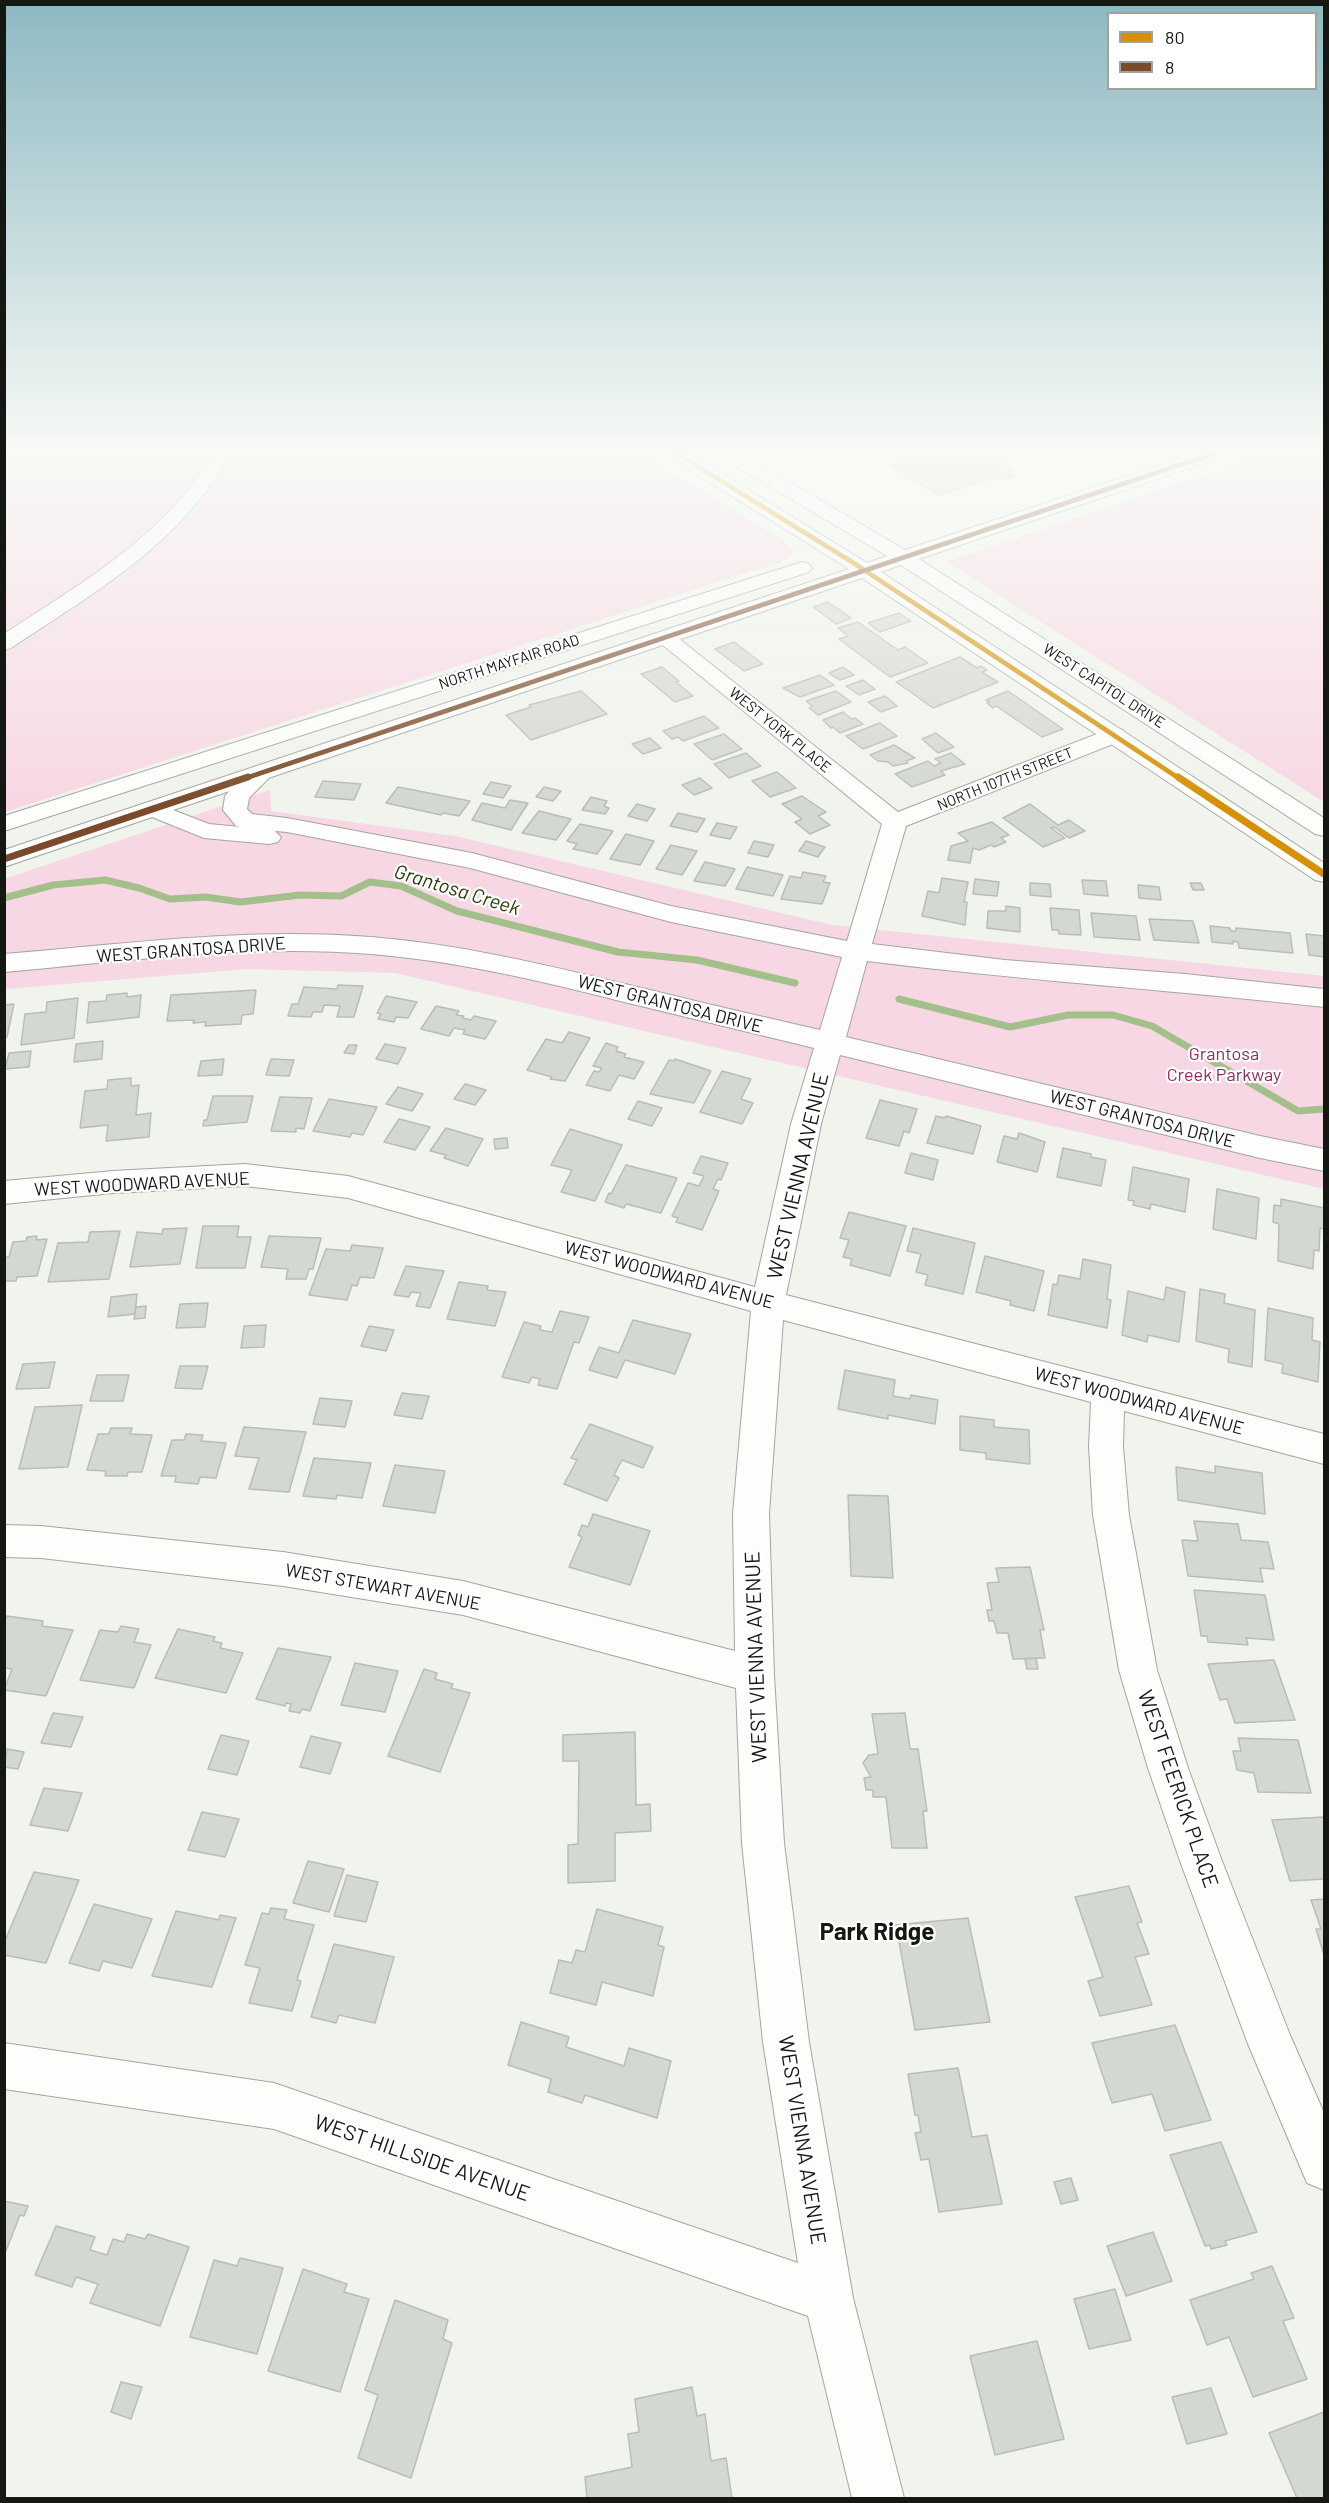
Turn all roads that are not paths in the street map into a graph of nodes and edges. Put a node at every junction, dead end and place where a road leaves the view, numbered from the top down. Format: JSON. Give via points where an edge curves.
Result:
{"nodes":[{"id":1,"x":111,"y":570,"type":"edge"},
{"id":2,"x":795,"y":570,"type":"edge"},
{"id":3,"x":865,"y":570,"type":"joint"},
{"id":4,"x":923,"y":570,"type":"edge"},
{"id":5,"x":666,"y":638,"type":"junction"},
{"id":6,"x":4,"y":644,"type":"edge"},
{"id":7,"x":1115,"y":735,"type":"junction"},
{"id":8,"x":261,"y":774,"type":"junction"},
{"id":9,"x":155,"y":810,"type":"junction"},
{"id":10,"x":895,"y":822,"type":"junction"},
{"id":11,"x":4,"y":824,"type":"edge"},
{"id":12,"x":1324,"y":828,"type":"edge"},
{"id":13,"x":322,"y":834,"type":"junction"},
{"id":14,"x":4,"y":859,"type":"edge"},
{"id":15,"x":1324,"y":873,"type":"edge"},
{"id":16,"x":856,"y":951,"type":"junction"},
{"id":17,"x":4,"y":963,"type":"edge"},
{"id":18,"x":1324,"y":998,"type":"edge"},
{"id":19,"x":830,"y":1043,"type":"junction"},
{"id":20,"x":1324,"y":1160,"type":"edge"},
{"id":21,"x":4,"y":1192,"type":"edge"},
{"id":22,"x":768,"y":1303,"type":"junction"},
{"id":23,"x":1108,"y":1393,"type":"junction"},
{"id":24,"x":1324,"y":1449,"type":"edge"},
{"id":25,"x":4,"y":1541,"type":"edge"},
{"id":26,"x":755,"y":1676,"type":"junction"},
{"id":27,"x":4,"y":2066,"type":"edge"},
{"id":28,"x":1324,"y":2166,"type":"edge"},
{"id":29,"x":828,"y":2298,"type":"junction"},
{"id":30,"x":878,"y":2499,"type":"edge"}],
"edges":[{"from":1,"to":6,"type":"street"},
{"from":2,"to":11,"type":"main road","name":"NORTH MAYFAIR ROAD"},
{"from":3,"to":5,"type":"main road","name":"NORTH MAYFAIR ROAD"},
{"from":3,"to":7,"type":"main road","name":"WEST CAPITOL DRIVE"},
{"from":4,"to":12,"type":"main road","name":"WEST CAPITOL DRIVE"},
{"from":5,"to":8,"type":"main road","name":"NORTH MAYFAIR ROAD"},
{"from":5,"to":10,"type":"street","name":"WEST YORK PLACE"},
{"from":7,"to":10,"type":"street","name":"NORTH 107TH STREET"},
{"from":7,"to":15,"type":"main road","name":"WEST CAPITOL DRIVE"},
{"from":8,"to":9,"type":"main road","name":"NORTH MAYFAIR ROAD"},
{"from":8,"to":13,"type":"street","via":[[237,796],[235,810],[244,821],[287,825]]},
{"from":9,"to":13,"type":"street","via":[[204,831],[258,837]]},
{"from":9,"to":14,"type":"main road","name":"NORTH MAYFAIR ROAD"},
{"from":10,"to":16,"type":"street","name":"WEST VIENNA AVENUE"},
{"from":13,"to":16,"type":"street","via":[[472,861],[671,914]]},
{"from":16,"to":18,"type":"street","via":[[1005,969]]},
{"from":16,"to":19,"type":"street","name":"WEST VIENNA AVENUE"},
{"from":17,"to":19,"type":"street","name":"WEST GRANTOSA DRIVE","via":[[279,943],[427,951],[511,965]]},
{"from":19,"to":20,"type":"street","name":"WEST GRANTOSA DRIVE"},
{"from":19,"to":22,"type":"street","name":"WEST VIENNA AVENUE","via":[[806,1124]]},
{"from":21,"to":22,"type":"street","name":"WEST WOODWARD AVENUE","via":[[245,1175],[348,1187]]},
{"from":22,"to":23,"type":"street","name":"WEST WOODWARD AVENUE"},
{"from":22,"to":26,"type":"street","name":"WEST VIENNA AVENUE","via":[[751,1513]]},
{"from":23,"to":24,"type":"street","name":"WEST WOODWARD AVENUE"},
{"from":23,"to":28,"type":"street","name":"WEST FEERICK PLACE","via":[[1106,1447],[1112,1515],[1138,1670],[1205,1872],[1271,2044]]},
{"from":25,"to":26,"type":"street","name":"WEST STEWART AVENUE","via":[[283,1569],[462,1598]]},
{"from":26,"to":29,"type":"street","name":"WEST VIENNA AVENUE","via":[[763,1843],[786,2042]]},
{"from":27,"to":29,"type":"street","name":"WEST HILLSIDE AVENUE","via":[[274,2106]]},
{"from":29,"to":30,"type":"street","name":"WEST VIENNA AVENUE"}]}
